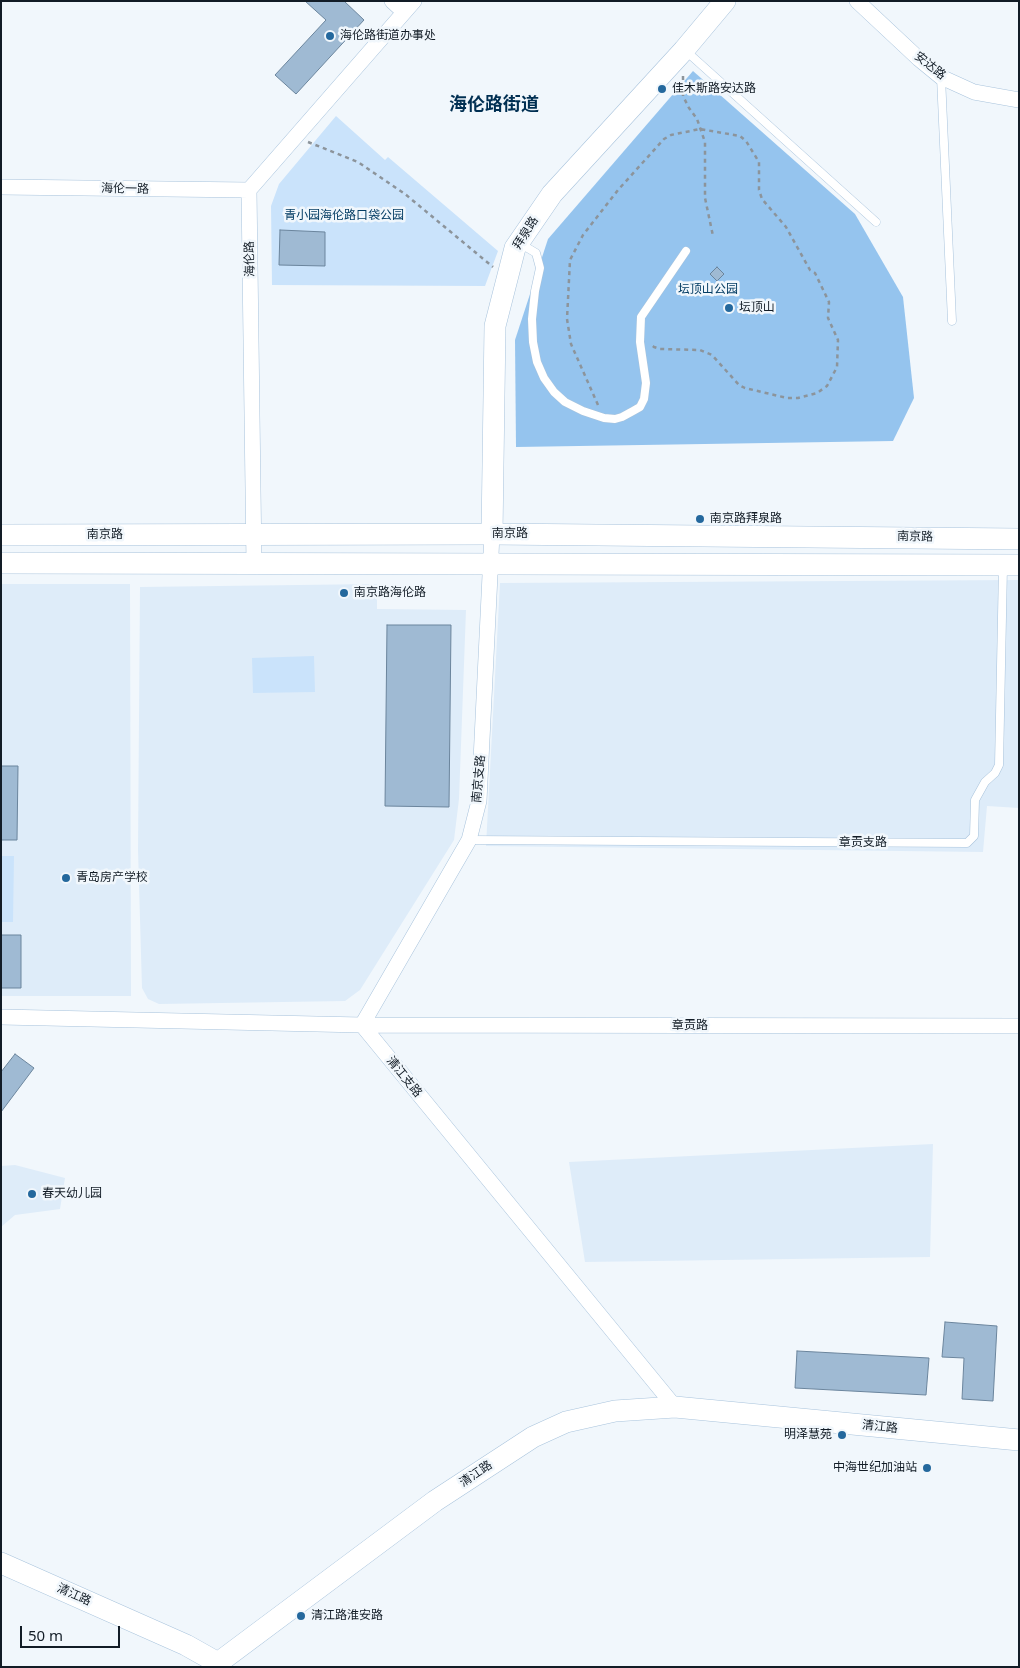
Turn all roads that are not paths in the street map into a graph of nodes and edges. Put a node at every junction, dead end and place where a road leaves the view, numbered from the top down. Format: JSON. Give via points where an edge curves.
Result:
{"nodes":[{"id":1,"x":392,"y":1,"type":"edge"},
{"id":2,"x":726,"y":1,"type":"edge"},
{"id":3,"x":857,"y":1,"type":"edge"},
{"id":4,"x":409,"y":7,"type":"edge"},
{"id":5,"x":684,"y":50,"type":"junction"},
{"id":6,"x":941,"y":77,"type":"junction"},
{"id":7,"x":1019,"y":100,"type":"edge"},
{"id":8,"x":1,"y":187,"type":"edge"},
{"id":9,"x":249,"y":190,"type":"junction"},
{"id":10,"x":876,"y":222,"type":"dead end"},
{"id":11,"x":519,"y":242,"type":"junction"},
{"id":12,"x":686,"y":251,"type":"dead end"},
{"id":13,"x":952,"y":321,"type":"dead end"},
{"id":14,"x":254,"y":534,"type":"junction"},
{"id":15,"x":492,"y":534,"type":"junction"},
{"id":16,"x":1,"y":536,"type":"edge"},
{"id":17,"x":1019,"y":538,"type":"edge"},
{"id":18,"x":1,"y":563,"type":"edge"},
{"id":19,"x":491,"y":563,"type":"junction"},
{"id":20,"x":254,"y":564,"type":"junction"},
{"id":21,"x":1011,"y":565,"type":"edge"},
{"id":22,"x":469,"y":840,"type":"junction"},
{"id":23,"x":1,"y":1017,"type":"edge"},
{"id":24,"x":362,"y":1026,"type":"junction"},
{"id":25,"x":1019,"y":1026,"type":"edge"},
{"id":26,"x":675,"y":1407,"type":"junction"},
{"id":27,"x":1019,"y":1440,"type":"edge"},
{"id":28,"x":1,"y":1562,"type":"edge"},
{"id":29,"x":220,"y":1665,"type":"edge"}],
"edges":[{"from":1,"to":4,"type":"street"},
{"from":2,"to":5,"type":"main road","name":"拜泉路"},
{"from":3,"to":6,"type":"street","name":"安达路"},
{"from":4,"to":9,"type":"street"},
{"from":5,"to":10,"type":"lane"},
{"from":5,"to":11,"type":"main road","name":"拜泉路","via":[[552,194]]},
{"from":6,"to":7,"type":"street","name":"安达路","via":[[974,92]]},
{"from":6,"to":13,"type":"lane"},
{"from":8,"to":9,"type":"street","name":"海伦一路"},
{"from":9,"to":14,"type":"street","name":"海伦路"},
{"from":11,"to":12,"type":"lane","via":[[538,257],[540,268],[532,318],[533,342],[544,378],[565,402],[604,418],[622,417],[640,407],[644,399],[646,383],[640,342],[641,317]]},
{"from":11,"to":15,"type":"main road","name":"拜泉路","via":[[495,326]]},
{"from":14,"to":15,"type":"main road","name":"南京路"},
{"from":14,"to":16,"type":"main road","name":"南京路"},
{"from":14,"to":20,"type":"street","name":"海伦路"},
{"from":15,"to":17,"type":"main road","name":"南京路"},
{"from":15,"to":19,"type":"street","name":"南京支路"},
{"from":18,"to":20,"type":"main road"},
{"from":19,"to":20,"type":"main road"},
{"from":19,"to":21,"type":"main road"},
{"from":19,"to":22,"type":"street","name":"南京支路","via":[[479,801]]},
{"from":21,"to":22,"type":"lane","name":"章贡支路","via":[[998,765],[976,800],[974,836],[967,844]]},
{"from":22,"to":24,"type":"street","name":"南京支路"},
{"from":23,"to":24,"type":"street"},
{"from":24,"to":25,"type":"street","name":"章贡路"},
{"from":24,"to":26,"type":"street","name":"清江支路"},
{"from":26,"to":27,"type":"main road","name":"清江路"},
{"from":26,"to":29,"type":"main road","name":"清江路","via":[[591,1416],[566,1422],[533,1437],[435,1501]]},
{"from":28,"to":29,"type":"main road","name":"清江路","via":[[186,1645]]}]}
